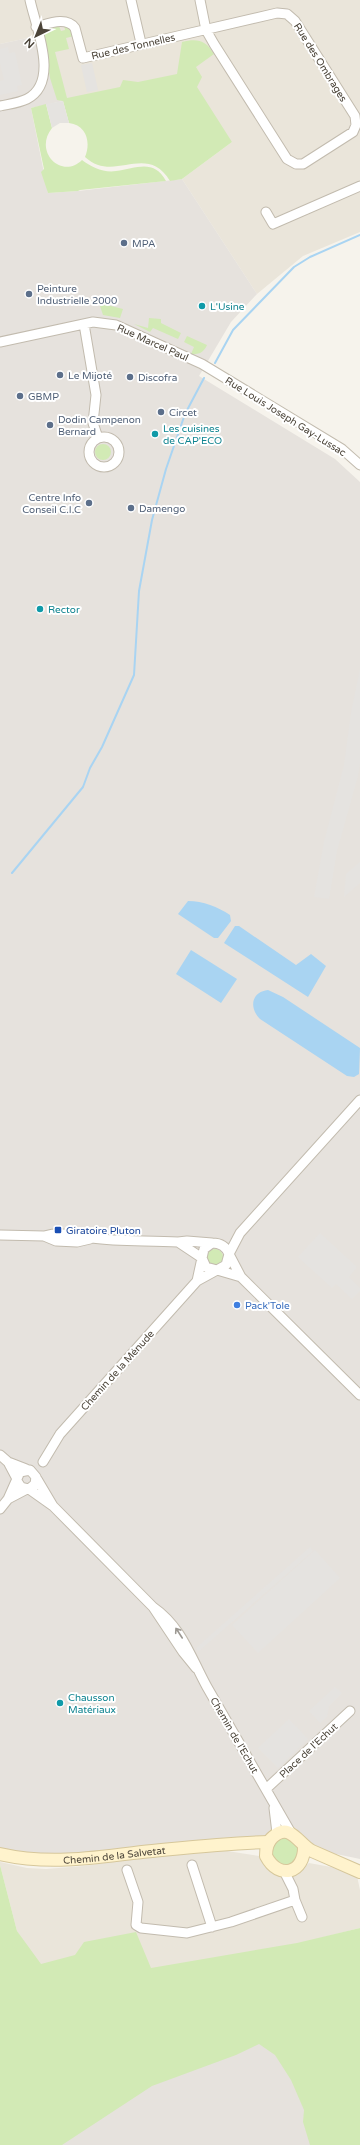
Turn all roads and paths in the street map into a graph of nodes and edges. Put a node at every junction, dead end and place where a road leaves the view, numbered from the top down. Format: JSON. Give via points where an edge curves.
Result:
{"nodes":[{"id":1,"x":30,"y":0,"type":"edge"},
{"id":2,"x":131,"y":0,"type":"edge"},
{"id":3,"x":200,"y":0,"type":"edge"},
{"id":4,"x":36,"y":27,"type":"junction"},
{"id":5,"x":206,"y":30,"type":"junction"},
{"id":6,"x":141,"y":44,"type":"junction"},
{"id":7,"x":0,"y":106,"type":"edge"},
{"id":8,"x":360,"y":186,"type":"edge"},
{"id":9,"x":266,"y":212,"type":"dead end"},
{"id":10,"x":84,"y":324,"type":"junction"},
{"id":11,"x":0,"y":342,"type":"edge"},
{"id":12,"x":211,"y":369,"type":"joint"},
{"id":13,"x":98,"y":438,"type":"dead end"},
{"id":14,"x":360,"y":465,"type":"edge"},
{"id":15,"x":360,"y":1100,"type":"edge"},
{"id":16,"x":240,"y":1233,"type":"junction"},
{"id":17,"x":0,"y":1235,"type":"edge"},
{"id":18,"x":178,"y":1242,"type":"junction"},
{"id":19,"x":214,"y":1243,"type":"junction"},
{"id":20,"x":229,"y":1254,"type":"junction"},
{"id":21,"x":202,"y":1258,"type":"junction"},
{"id":22,"x":216,"y":1270,"type":"junction"},
{"id":23,"x":241,"y":1277,"type":"junction"},
{"id":24,"x":196,"y":1281,"type":"junction"},
{"id":25,"x":360,"y":1395,"type":"edge"},
{"id":26,"x":0,"y":1454,"type":"edge"},
{"id":27,"x":8,"y":1462,"type":"junction"},
{"id":28,"x":43,"y":1462,"type":"junction"},
{"id":29,"x":27,"y":1469,"type":"junction"},
{"id":30,"x":37,"y":1478,"type":"junction"},
{"id":31,"x":17,"y":1480,"type":"junction"},
{"id":32,"x":28,"y":1489,"type":"junction"},
{"id":33,"x":8,"y":1499,"type":"junction"},
{"id":34,"x":53,"y":1506,"type":"junction"},
{"id":35,"x":0,"y":1509,"type":"edge"},
{"id":36,"x":350,"y":1711,"type":"dead end"},
{"id":37,"x":266,"y":1789,"type":"junction"},
{"id":38,"x":273,"y":1803,"type":"junction"},
{"id":39,"x":291,"y":1833,"type":"junction"},
{"id":40,"x":273,"y":1838,"type":"junction"},
{"id":41,"x":228,"y":1844,"type":"junction"},
{"id":42,"x":304,"y":1846,"type":"junction"},
{"id":43,"x":0,"y":1854,"type":"edge"},
{"id":44,"x":266,"y":1856,"type":"junction"},
{"id":45,"x":192,"y":1865,"type":"dead end"},
{"id":46,"x":346,"y":1866,"type":"junction"},
{"id":47,"x":293,"y":1868,"type":"junction"},
{"id":48,"x":127,"y":1870,"type":"dead end"},
{"id":49,"x":360,"y":1872,"type":"edge"},
{"id":50,"x":296,"y":1900,"type":"junction"},
{"id":51,"x":302,"y":1917,"type":"dead end"},
{"id":52,"x":212,"y":1927,"type":"junction"}],
"edges":[{"from":1,"to":4,"type":"street"},
{"from":2,"to":6,"type":"street"},
{"from":3,"to":5,"type":"street","name":"Rue des Ombrages"},
{"from":4,"to":6,"type":"street","name":"Rue des Tonnelles","via":[[63,22],[72,25],[83,58]]},
{"from":4,"to":7,"type":"street","via":[[45,66],[43,83],[26,100]]},
{"from":5,"to":5,"type":"street","name":"Rue des Ombrages","via":[[289,161],[303,164],[355,130],[355,116],[289,15],[277,13]]},
{"from":5,"to":6,"type":"street","name":"Rue des Tonnelles"},
{"from":8,"to":9,"type":"street","via":[[273,224]]},
{"from":10,"to":11,"type":"street","name":"Rue Marcel Paul"},
{"from":10,"to":12,"type":"street","name":"Rue Marcel Paul","via":[[100,322],[116,325]]},
{"from":10,"to":13,"type":"street","via":[[96,395],[93,423]]},
{"from":12,"to":14,"type":"street","name":"Rue Louis Joseph Gay-Lussac","via":[[342,450]]},
{"from":15,"to":16,"type":"street"},
{"from":16,"to":19,"type":"street","via":[[225,1241]]},
{"from":16,"to":20,"type":"street"},
{"from":17,"to":18,"type":"street","via":[[44,1236],[55,1233],[91,1238]]},
{"from":18,"to":19,"type":"street","via":[[187,1240]]},
{"from":18,"to":21,"type":"street"},
{"from":19,"to":20,"type":"street","via":[[225,1247]]},
{"from":19,"to":21,"type":"street","via":[[204,1249]]},
{"from":20,"to":22,"type":"street","via":[[226,1265]]},
{"from":20,"to":23,"type":"street"},
{"from":21,"to":22,"type":"street","via":[[206,1267]]},
{"from":21,"to":24,"type":"street","name":"Chemin de la Ménude"},
{"from":22,"to":23,"type":"street"},
{"from":22,"to":24,"type":"street","name":"Chemin de la Ménude"},
{"from":23,"to":25,"type":"street"},
{"from":24,"to":28,"type":"street","name":"Chemin de la Ménude","via":[[60,1434]]},
{"from":26,"to":27,"type":"street"},
{"from":27,"to":29,"type":"street"},
{"from":27,"to":31,"type":"street"},
{"from":28,"to":29,"type":"street"},
{"from":28,"to":30,"type":"street","name":"Chemin de la Ménude"},
{"from":29,"to":30,"type":"street","via":[[34,1472]]},
{"from":29,"to":31,"type":"street","via":[[20,1472]]},
{"from":30,"to":32,"type":"street","via":[[35,1484]]},
{"from":30,"to":34,"type":"street","name":"Chemin de l'Echut"},
{"from":31,"to":32,"type":"street","via":[[20,1486]]},
{"from":31,"to":33,"type":"street"},
{"from":32,"to":33,"type":"street"},
{"from":32,"to":34,"type":"street","name":"Chemin de l'Echut"},
{"from":33,"to":35,"type":"street"},
{"from":34,"to":37,"type":"street","name":"Chemin de l'Echut","via":[[176,1629]]},
{"from":36,"to":37,"type":"street","name":"Place de l'Echut"},
{"from":37,"to":38,"type":"street","name":"Chemin de l'Echut"},
{"from":38,"to":39,"type":"street","name":"Chemin de l'Echut"},
{"from":38,"to":40,"type":"street","name":"Chemin de l'Echut"},
{"from":39,"to":40,"type":"main road","name":"Chemin de la Salvetat"},
{"from":39,"to":42,"type":"main road","via":[[297,1836]]},
{"from":40,"to":41,"type":"main road","name":"Chemin de la Salvetat"},
{"from":40,"to":44,"type":"main road"},
{"from":41,"to":43,"type":"main road","name":"Chemin de la Salvetat","via":[[40,1861]]},
{"from":41,"to":44,"type":"main road","name":"Chemin de la Salvetat"},
{"from":42,"to":46,"type":"main road"},
{"from":42,"to":47,"type":"main road","via":[[304,1858]]},
{"from":44,"to":47,"type":"main road","name":"Chemin de la Salvetat","via":[[275,1868]]},
{"from":45,"to":52,"type":"street"},
{"from":46,"to":47,"type":"main road","via":[[309,1860]]},
{"from":46,"to":49,"type":"main road"},
{"from":47,"to":50,"type":"street"},
{"from":48,"to":52,"type":"street","via":[[138,1902],[136,1925],[141,1928],[187,1933]]},
{"from":50,"to":51,"type":"street"},
{"from":50,"to":52,"type":"street"}]}
